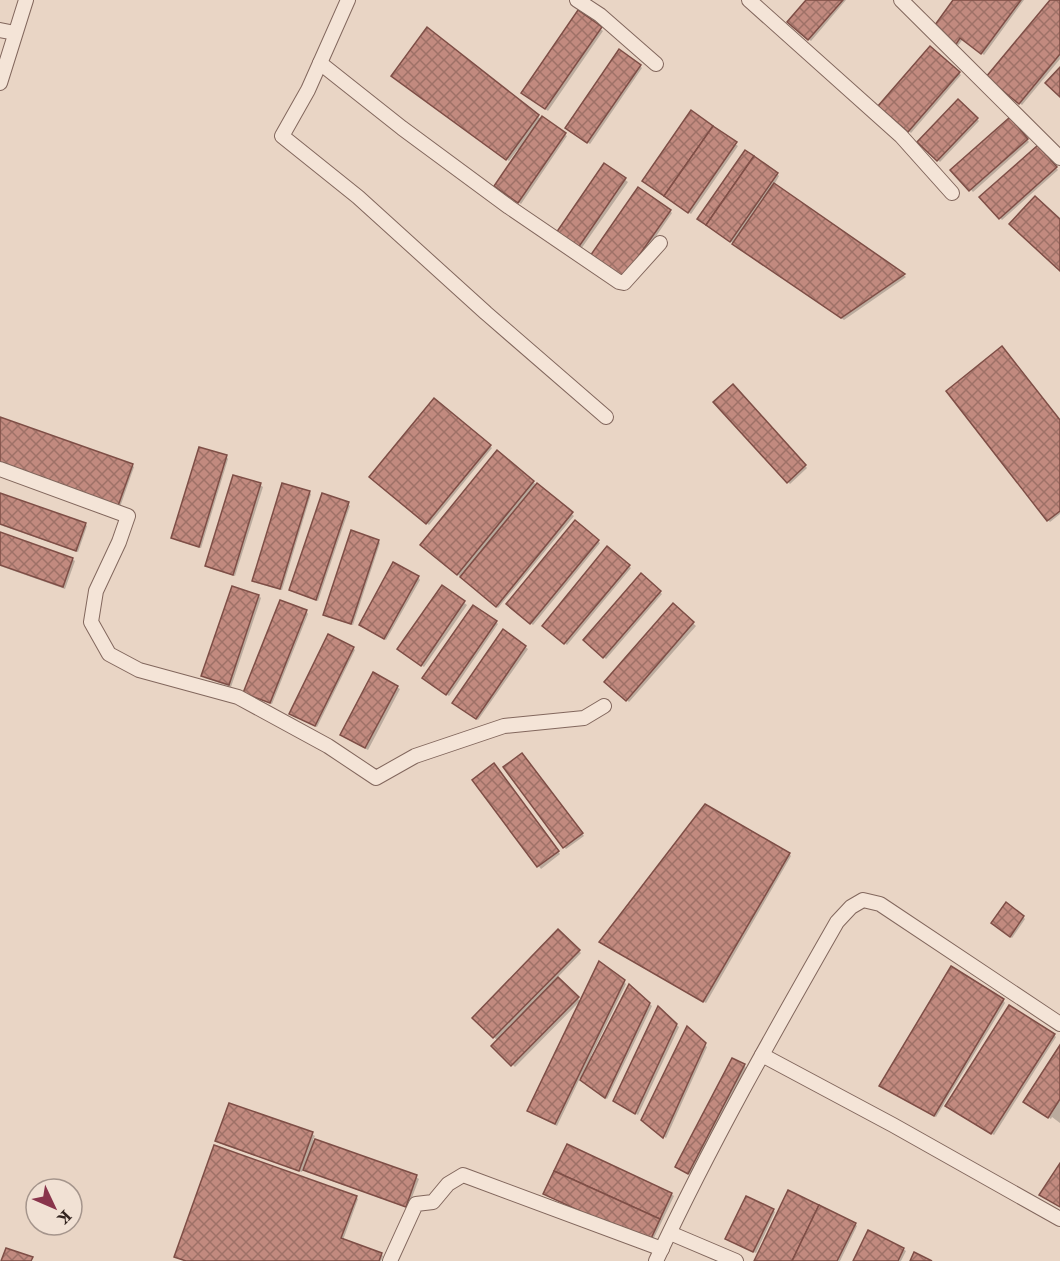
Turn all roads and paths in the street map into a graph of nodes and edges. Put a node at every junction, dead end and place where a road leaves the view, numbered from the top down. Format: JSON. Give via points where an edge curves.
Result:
{"nodes":[{"id":1,"x":26,"y":0,"type":"edge"},
{"id":2,"x":348,"y":0,"type":"edge"},
{"id":3,"x":577,"y":0,"type":"edge"},
{"id":4,"x":749,"y":0,"type":"edge"},
{"id":5,"x":901,"y":0,"type":"edge"},
{"id":6,"x":0,"y":30,"type":"edge"},
{"id":7,"x":15,"y":33,"type":"junction"},
{"id":8,"x":320,"y":63,"type":"junction"},
{"id":9,"x":656,"y":64,"type":"dead end"},
{"id":10,"x":0,"y":83,"type":"edge"},
{"id":11,"x":1060,"y":158,"type":"edge"},
{"id":12,"x":952,"y":193,"type":"dead end"},
{"id":13,"x":660,"y":243,"type":"dead end"},
{"id":14,"x":606,"y":417,"type":"dead end"},
{"id":15,"x":0,"y":469,"type":"edge"},
{"id":16,"x":604,"y":706,"type":"dead end"},
{"id":17,"x":1060,"y":1024,"type":"edge"},
{"id":18,"x":762,"y":1055,"type":"junction"},
{"id":19,"x":1060,"y":1219,"type":"edge"},
{"id":20,"x":670,"y":1233,"type":"junction"},
{"id":21,"x":659,"y":1255,"type":"edge"},
{"id":22,"x":390,"y":1261,"type":"edge"},
{"id":23,"x":736,"y":1261,"type":"edge"}],
"edges":[{"from":1,"to":7,"type":"street"},
{"from":2,"to":8,"type":"street"},
{"from":3,"to":9,"type":"street"},
{"from":4,"to":12,"type":"street","via":[[901,136]]},
{"from":5,"to":11,"type":"street"},
{"from":6,"to":7,"type":"street"},
{"from":7,"to":10,"type":"street"},
{"from":8,"to":13,"type":"street","via":[[509,207],[619,282],[624,284]]},
{"from":8,"to":14,"type":"street","via":[[282,136],[358,197]]},
{"from":15,"to":16,"type":"street","via":[[128,516],[96,591],[91,622],[109,654],[139,670],[238,698],[328,746],[376,778],[415,756],[504,726],[584,718]]},
{"from":17,"to":18,"type":"street","via":[[880,904],[863,900],[837,922]]},
{"from":18,"to":19,"type":"street"},
{"from":18,"to":20,"type":"street","via":[[710,1149]]},
{"from":20,"to":21,"type":"street"},
{"from":20,"to":23,"type":"street"},
{"from":21,"to":22,"type":"street","via":[[463,1175],[448,1184],[433,1202],[416,1204]]}]}
